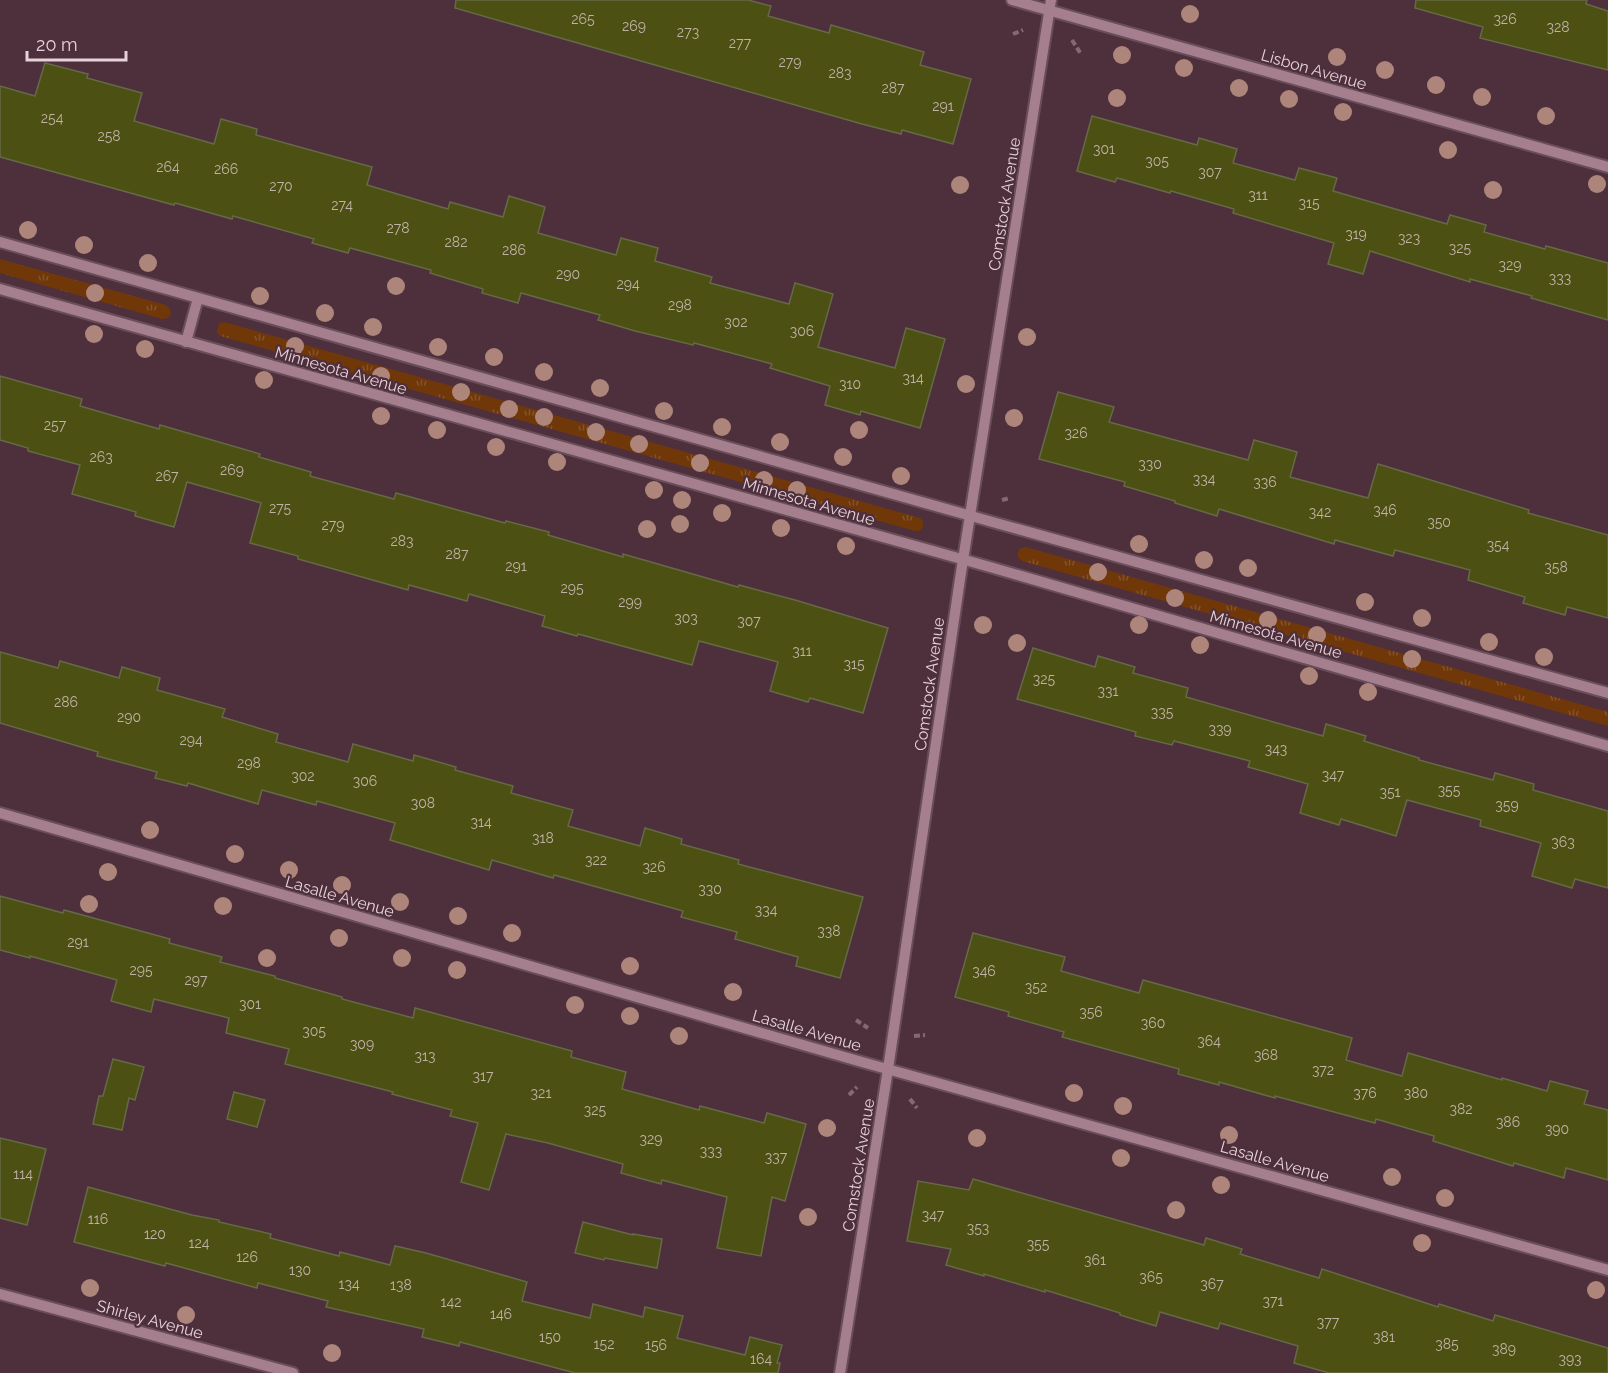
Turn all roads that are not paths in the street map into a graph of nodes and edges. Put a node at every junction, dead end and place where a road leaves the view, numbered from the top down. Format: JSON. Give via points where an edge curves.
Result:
{"nodes":[{"id":1,"x":1012,"y":0,"type":"edge"},
{"id":2,"x":1051,"y":5,"type":"edge"},
{"id":3,"x":1608,"y":167,"type":"edge"},
{"id":4,"x":0,"y":242,"type":"edge"},
{"id":5,"x":0,"y":290,"type":"edge"},
{"id":6,"x":198,"y":298,"type":"junction"},
{"id":7,"x":186,"y":342,"type":"junction"},
{"id":8,"x":971,"y":515,"type":"junction"},
{"id":9,"x":963,"y":560,"type":"junction"},
{"id":10,"x":1608,"y":693,"type":"edge"},
{"id":11,"x":1608,"y":746,"type":"edge"},
{"id":12,"x":0,"y":813,"type":"edge"},
{"id":13,"x":888,"y":1069,"type":"junction"},
{"id":14,"x":1608,"y":1270,"type":"edge"},
{"id":15,"x":0,"y":1293,"type":"edge"},
{"id":16,"x":293,"y":1373,"type":"edge"},
{"id":17,"x":840,"y":1373,"type":"edge"}],
"edges":[{"from":1,"to":2,"type":"street","name":"Lisbon Avenue"},
{"from":2,"to":3,"type":"street","name":"Lisbon Avenue"},
{"from":2,"to":8,"type":"street","name":"Comstock Avenue"},
{"from":4,"to":6,"type":"street","name":"Minnesota Avenue"},
{"from":5,"to":7,"type":"street","name":"Minnesota Avenue"},
{"from":6,"to":7,"type":"street"},
{"from":6,"to":8,"type":"street","name":"Minnesota Avenue"},
{"from":7,"to":9,"type":"street","name":"Minnesota Avenue"},
{"from":8,"to":9,"type":"street","name":"Comstock Avenue"},
{"from":8,"to":10,"type":"street","name":"Minnesota Avenue"},
{"from":9,"to":11,"type":"street","name":"Minnesota Avenue"},
{"from":9,"to":13,"type":"street","name":"Comstock Avenue"},
{"from":12,"to":13,"type":"street","name":"Lasalle Avenue"},
{"from":13,"to":14,"type":"street","name":"Lasalle Avenue"},
{"from":13,"to":17,"type":"street","name":"Comstock Avenue"},
{"from":15,"to":16,"type":"street","name":"Shirley Avenue"}]}
